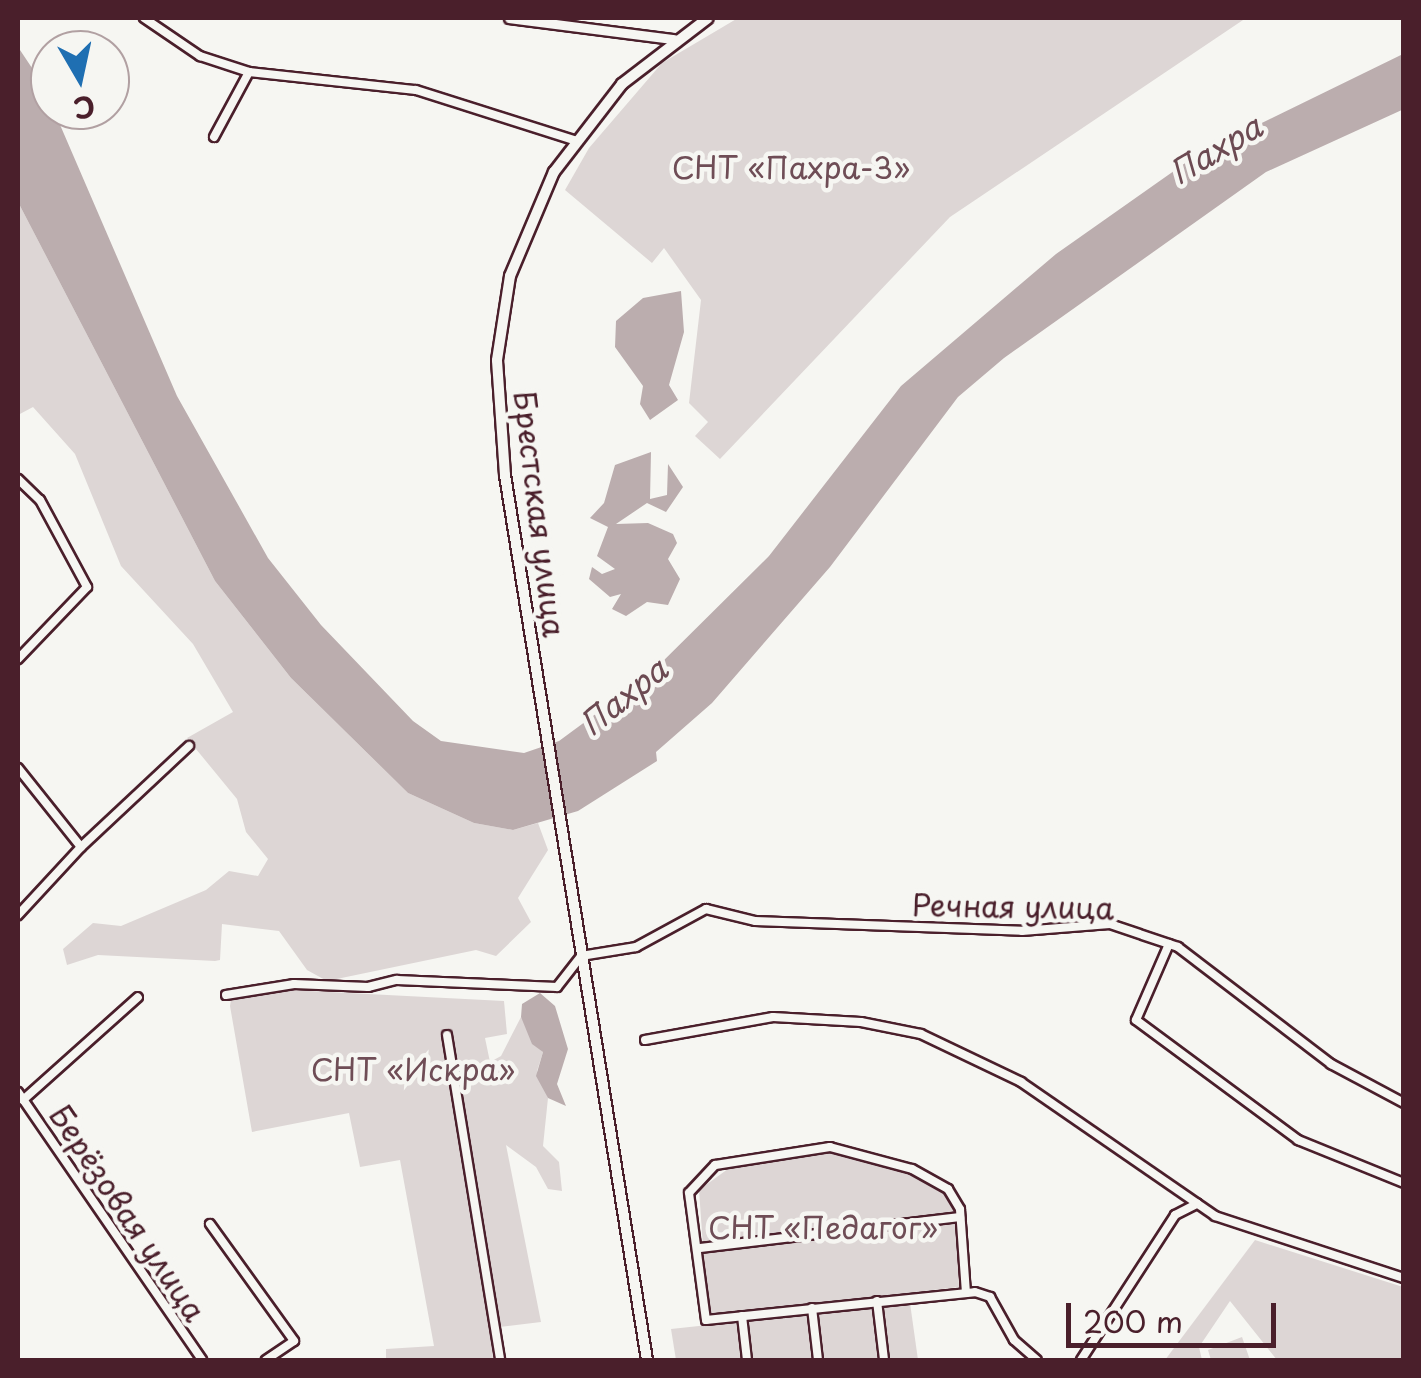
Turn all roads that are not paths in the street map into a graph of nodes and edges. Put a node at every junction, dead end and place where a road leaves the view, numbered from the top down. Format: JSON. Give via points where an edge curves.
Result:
{"nodes":[{"id":1,"x":144,"y":18,"type":"edge"},
{"id":2,"x":509,"y":18,"type":"edge"},
{"id":3,"x":708,"y":18,"type":"edge"},
{"id":4,"x":674,"y":39,"type":"junction"},
{"id":5,"x":249,"y":72,"type":"junction"},
{"id":6,"x":214,"y":137,"type":"dead end"},
{"id":7,"x":574,"y":140,"type":"junction"},
{"id":8,"x":18,"y":479,"type":"edge"},
{"id":9,"x":18,"y":659,"type":"edge"},
{"id":10,"x":189,"y":746,"type":"dead end"},
{"id":11,"x":18,"y":768,"type":"edge"},
{"id":12,"x":81,"y":848,"type":"junction"},
{"id":13,"x":18,"y":915,"type":"edge"},
{"id":14,"x":1170,"y":944,"type":"junction"},
{"id":15,"x":581,"y":956,"type":"junction"},
{"id":16,"x":226,"y":996,"type":"dead end"},
{"id":17,"x":138,"y":997,"type":"dead end"},
{"id":18,"x":447,"y":1035,"type":"dead end"},
{"id":19,"x":645,"y":1040,"type":"dead end"},
{"id":20,"x":20,"y":1096,"type":"edge"},
{"id":21,"x":1404,"y":1103,"type":"edge"},
{"id":22,"x":1404,"y":1183,"type":"edge"},
{"id":23,"x":1197,"y":1204,"type":"junction"},
{"id":24,"x":960,"y":1217,"type":"junction"},
{"id":25,"x":210,"y":1224,"type":"dead end"},
{"id":26,"x":700,"y":1248,"type":"junction"},
{"id":27,"x":1404,"y":1278,"type":"edge"},
{"id":28,"x":966,"y":1293,"type":"junction"},
{"id":29,"x":877,"y":1301,"type":"junction"},
{"id":30,"x":812,"y":1308,"type":"junction"},
{"id":31,"x":742,"y":1316,"type":"junction"},
{"id":32,"x":202,"y":1360,"type":"edge"},
{"id":33,"x":266,"y":1360,"type":"edge"},
{"id":34,"x":500,"y":1360,"type":"edge"},
{"id":35,"x":647,"y":1360,"type":"edge"},
{"id":36,"x":747,"y":1360,"type":"edge"},
{"id":37,"x":818,"y":1360,"type":"edge"},
{"id":38,"x":884,"y":1360,"type":"edge"},
{"id":39,"x":1037,"y":1360,"type":"edge"},
{"id":40,"x":1081,"y":1360,"type":"edge"}],
"edges":[{"from":1,"to":5,"type":"street","via":[[200,56]]},
{"from":2,"to":4,"type":"street"},
{"from":3,"to":4,"type":"main road","name":"Брестская улица"},
{"from":4,"to":7,"type":"main road","name":"Брестская улица","via":[[630,76]]},
{"from":5,"to":6,"type":"street"},
{"from":5,"to":7,"type":"street","via":[[416,90]]},
{"from":7,"to":15,"type":"main road","name":"Брестская улица","via":[[522,240],[497,360],[504,475]]},
{"from":8,"to":9,"type":"street","via":[[40,500],[87,587]]},
{"from":10,"to":12,"type":"street"},
{"from":11,"to":12,"type":"street"},
{"from":12,"to":13,"type":"street"},
{"from":14,"to":15,"type":"street","name":"Речная улица","via":[[1110,924],[1022,931],[755,920],[706,909],[636,947]]},
{"from":14,"to":21,"type":"street","name":"Речная улица","via":[[1331,1064]]},
{"from":14,"to":22,"type":"street","via":[[1136,1020],[1298,1140]]},
{"from":15,"to":16,"type":"street","via":[[557,987],[397,980],[368,987],[294,984]]},
{"from":15,"to":35,"type":"main road","name":"Брестская улица"},
{"from":17,"to":20,"type":"street"},
{"from":18,"to":34,"type":"street"},
{"from":19,"to":23,"type":"street","via":[[773,1017],[861,1022],[921,1034],[1021,1082]]},
{"from":20,"to":32,"type":"street","name":"Берёзовая улица"},
{"from":23,"to":27,"type":"street","via":[[1215,1216]]},
{"from":23,"to":40,"type":"street","via":[[1175,1215]]},
{"from":24,"to":26,"type":"street"},
{"from":24,"to":26,"type":"street","via":[[948,1189],[912,1168],[830,1147],[715,1166],[689,1192]]},
{"from":24,"to":28,"type":"street"},
{"from":25,"to":33,"type":"street","via":[[294,1341]]},
{"from":26,"to":31,"type":"street","via":[[706,1320]]},
{"from":28,"to":29,"type":"street"},
{"from":28,"to":39,"type":"street","via":[[990,1297],[1014,1340]]},
{"from":29,"to":30,"type":"street"},
{"from":29,"to":38,"type":"street"},
{"from":30,"to":31,"type":"street"},
{"from":30,"to":37,"type":"street"},
{"from":31,"to":36,"type":"street"}]}
